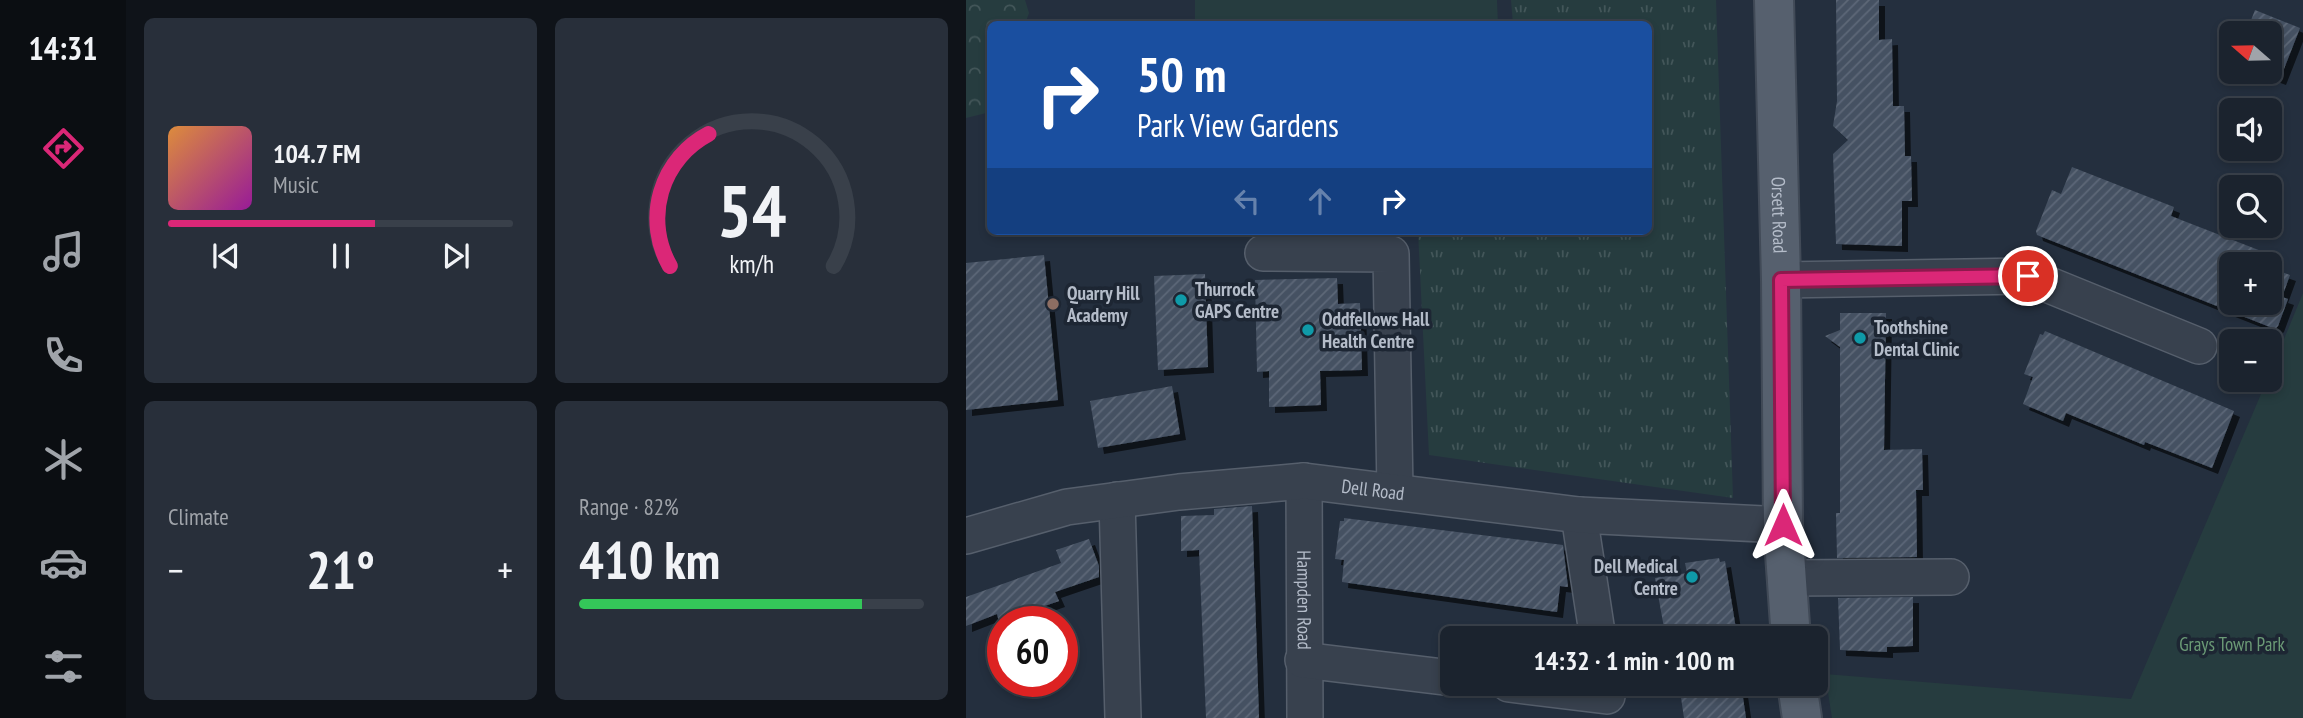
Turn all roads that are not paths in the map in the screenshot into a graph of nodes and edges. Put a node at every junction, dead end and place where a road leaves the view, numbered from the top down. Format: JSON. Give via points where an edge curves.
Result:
{"nodes":[{"id":1,"x":1774,"y":0,"type":"edge"},
{"id":2,"x":1263,"y":253,"type":"dead end"},
{"id":3,"x":1781,"y":280,"type":"junction"},
{"id":4,"x":2199,"y":346,"type":"dead end"},
{"id":5,"x":1304,"y":481,"type":"junction"},
{"id":6,"x":1395,"y":492,"type":"junction"},
{"id":7,"x":1117,"y":500,"type":"junction"},
{"id":8,"x":1579,"y":515,"type":"junction"},
{"id":9,"x":1783,"y":525,"type":"junction"},
{"id":10,"x":966,"y":536,"type":"edge"},
{"id":11,"x":1951,"y":577,"type":"dead end"},
{"id":12,"x":1785,"y":578,"type":"junction"},
{"id":13,"x":1596,"y":626,"type":"edge"},
{"id":14,"x":1790,"y":626,"type":"edge"},
{"id":15,"x":1303,"y":660,"type":"junction"},
{"id":16,"x":1440,"y":677,"type":"edge"},
{"id":17,"x":1588,"y":696,"type":"edge"},
{"id":18,"x":1799,"y":696,"type":"edge"},
{"id":19,"x":1608,"y":699,"type":"edge"},
{"id":20,"x":1123,"y":718,"type":"edge"},
{"id":21,"x":1305,"y":718,"type":"edge"},
{"id":22,"x":1802,"y":718,"type":"edge"}],
"edges":[{"from":1,"to":3,"type":"main road","name":"Orsett Road"},
{"from":2,"to":6,"type":"street","via":[[1391,254]]},
{"from":3,"to":4,"type":"street","via":[[2028,276]]},
{"from":3,"to":9,"type":"main road","name":"Orsett Road"},
{"from":5,"to":6,"type":"street","name":"Dell Road"},
{"from":5,"to":7,"type":"street","name":"Dell Road"},
{"from":5,"to":15,"type":"street","name":"Hampden Road"},
{"from":6,"to":8,"type":"street","name":"Dell Road"},
{"from":7,"to":10,"type":"street","name":"Dell Road","via":[[1067,508]]},
{"from":7,"to":20,"type":"street"},
{"from":8,"to":9,"type":"street","name":"Dell Road"},
{"from":8,"to":13,"type":"street"},
{"from":9,"to":12,"type":"main road","name":"Orsett Road"},
{"from":11,"to":12,"type":"street"},
{"from":12,"to":14,"type":"main road","name":"Orsett Road"},
{"from":15,"to":16,"type":"street"},
{"from":15,"to":21,"type":"street","name":"Hampden Road"},
{"from":17,"to":19,"type":"street"},
{"from":18,"to":22,"type":"main road"}]}
